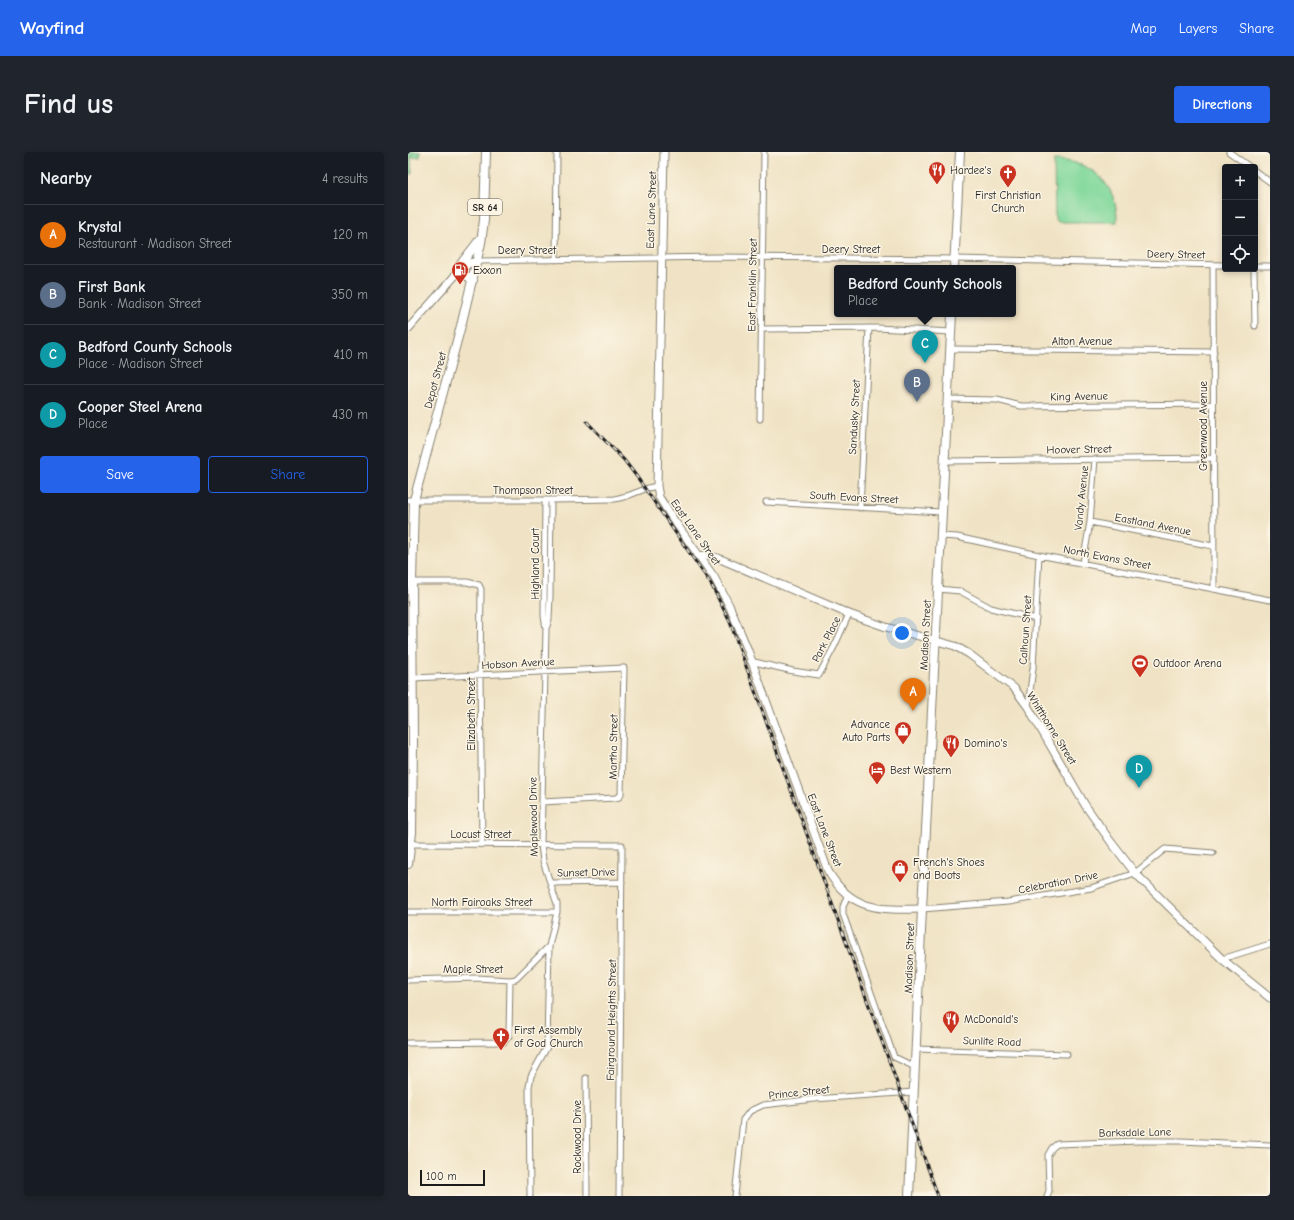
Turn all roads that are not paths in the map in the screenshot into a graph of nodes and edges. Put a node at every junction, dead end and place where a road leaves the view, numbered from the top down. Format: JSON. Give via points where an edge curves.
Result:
{"nodes":[{"id":1,"x":486,"y":152,"type":"edge"},
{"id":2,"x":557,"y":152,"type":"edge"},
{"id":3,"x":664,"y":152,"type":"edge"},
{"id":4,"x":764,"y":152,"type":"edge"},
{"id":5,"x":960,"y":152,"type":"edge"},
{"id":6,"x":1229,"y":152,"type":"edge"},
{"id":7,"x":1246,"y":164,"type":"edge"},
{"id":8,"x":1258,"y":173,"type":"edge"},
{"id":9,"x":1270,"y":182,"type":"edge"},
{"id":10,"x":482,"y":236,"type":"junction"},
{"id":11,"x":661,"y":258,"type":"junction"},
{"id":12,"x":763,"y":258,"type":"junction"},
{"id":13,"x":954,"y":259,"type":"junction"},
{"id":14,"x":556,"y":260,"type":"junction"},
{"id":15,"x":478,"y":261,"type":"junction"},
{"id":16,"x":954,"y":265,"type":"edge"},
{"id":17,"x":1212,"y":265,"type":"junction"},
{"id":18,"x":1222,"y":265,"type":"edge"},
{"id":19,"x":1258,"y":266,"type":"edge"},
{"id":20,"x":1270,"y":266,"type":"edge"},
{"id":21,"x":1254,"y":272,"type":"edge"},
{"id":22,"x":456,"y":274,"type":"junction"},
{"id":23,"x":473,"y":280,"type":"junction"},
{"id":24,"x":952,"y":317,"type":"edge"},
{"id":25,"x":1255,"y":326,"type":"dead end"},
{"id":26,"x":869,"y":328,"type":"junction"},
{"id":27,"x":408,"y":329,"type":"edge"},
{"id":28,"x":761,"y":329,"type":"junction"},
{"id":29,"x":951,"y":332,"type":"junction"},
{"id":30,"x":950,"y":349,"type":"junction"},
{"id":31,"x":1214,"y":352,"type":"junction"},
{"id":32,"x":947,"y":398,"type":"junction"},
{"id":33,"x":1212,"y":404,"type":"junction"},
{"id":34,"x":760,"y":419,"type":"dead end"},
{"id":35,"x":1214,"y":458,"type":"junction"},
{"id":36,"x":1095,"y":459,"type":"junction"},
{"id":37,"x":945,"y":461,"type":"junction"},
{"id":38,"x":657,"y":486,"type":"junction"},
{"id":39,"x":411,"y":500,"type":"edge"},
{"id":40,"x":548,"y":500,"type":"junction"},
{"id":41,"x":766,"y":502,"type":"dead end"},
{"id":42,"x":860,"y":508,"type":"junction"},
{"id":43,"x":942,"y":512,"type":"junction"},
{"id":44,"x":1090,"y":522,"type":"junction"},
{"id":45,"x":940,"y":536,"type":"junction"},
{"id":46,"x":1213,"y":546,"type":"junction"},
{"id":47,"x":1039,"y":555,"type":"junction"},
{"id":48,"x":698,"y":556,"type":"junction"},
{"id":49,"x":1083,"y":563,"type":"junction"},
{"id":50,"x":410,"y":582,"type":"edge"},
{"id":51,"x":1214,"y":588,"type":"junction"},
{"id":52,"x":938,"y":589,"type":"junction"},
{"id":53,"x":1270,"y":600,"type":"edge"},
{"id":54,"x":850,"y":614,"type":"junction"},
{"id":55,"x":1036,"y":619,"type":"junction"},
{"id":56,"x":935,"y":640,"type":"junction"},
{"id":57,"x":750,"y":661,"type":"junction"},
{"id":58,"x":624,"y":668,"type":"joint"},
{"id":59,"x":545,"y":671,"type":"junction"},
{"id":60,"x":480,"y":674,"type":"junction"},
{"id":61,"x":413,"y":678,"type":"junction"},
{"id":62,"x":1028,"y":707,"type":"junction"},
{"id":63,"x":411,"y":741,"type":"edge"},
{"id":64,"x":542,"y":802,"type":"junction"},
{"id":65,"x":411,"y":844,"type":"junction"},
{"id":66,"x":482,"y":844,"type":"junction"},
{"id":67,"x":541,"y":844,"type":"junction"},
{"id":68,"x":622,"y":845,"type":"joint"},
{"id":69,"x":1213,"y":853,"type":"dead end"},
{"id":70,"x":408,"y":864,"type":"edge"},
{"id":71,"x":1135,"y":873,"type":"junction"},
{"id":72,"x":622,"y":882,"type":"junction"},
{"id":73,"x":551,"y":883,"type":"junction"},
{"id":74,"x":847,"y":896,"type":"junction"},
{"id":75,"x":922,"y":909,"type":"junction"},
{"id":76,"x":408,"y":912,"type":"edge"},
{"id":77,"x":557,"y":912,"type":"junction"},
{"id":78,"x":1270,"y":944,"type":"edge"},
{"id":79,"x":549,"y":946,"type":"junction"},
{"id":80,"x":1222,"y":959,"type":"junction"},
{"id":81,"x":408,"y":980,"type":"edge"},
{"id":82,"x":510,"y":980,"type":"junction"},
{"id":83,"x":1270,"y":998,"type":"edge"},
{"id":84,"x":408,"y":1043,"type":"edge"},
{"id":85,"x":916,"y":1049,"type":"junction"},
{"id":86,"x":1067,"y":1054,"type":"dead end"},
{"id":87,"x":915,"y":1067,"type":"junction"},
{"id":88,"x":586,"y":1078,"type":"dead end"},
{"id":89,"x":914,"y":1092,"type":"junction"},
{"id":90,"x":1270,"y":1145,"type":"edge"},
{"id":91,"x":530,"y":1196,"type":"edge"},
{"id":92,"x":587,"y":1196,"type":"edge"},
{"id":93,"x":619,"y":1196,"type":"edge"},
{"id":94,"x":735,"y":1196,"type":"edge"},
{"id":95,"x":909,"y":1196,"type":"edge"},
{"id":96,"x":1047,"y":1196,"type":"edge"}],
"edges":[{"from":1,"to":10,"type":"main road","number":"SR 64"},
{"from":2,"to":14,"type":"street"},
{"from":3,"to":11,"type":"street","name":"East Lane Street"},
{"from":4,"to":12,"type":"street","name":"East Franklin Street"},
{"from":5,"to":13,"type":"main road"},
{"from":6,"to":7,"type":"street"},
{"from":8,"to":9,"type":"street"},
{"from":10,"to":15,"type":"main road","number":"SR 64"},
{"from":10,"to":22,"type":"main road"},
{"from":11,"to":12,"type":"street","name":"Deery Street"},
{"from":11,"to":14,"type":"street","name":"Deery Street"},
{"from":11,"to":38,"type":"street","name":"East Lane Street"},
{"from":12,"to":13,"type":"street","name":"Deery Street"},
{"from":12,"to":28,"type":"street","name":"East Franklin Street"},
{"from":13,"to":16,"type":"main road"},
{"from":13,"to":17,"type":"street","name":"Deery Street"},
{"from":14,"to":15,"type":"street","name":"Deery Street"},
{"from":15,"to":22,"type":"street","via":[[470,263]]},
{"from":15,"to":23,"type":"main road","name":"Depot Street","number":"SR 64"},
{"from":17,"to":18,"type":"street","name":"Deery Street"},
{"from":17,"to":31,"type":"street","name":"Greenwood Avenue"},
{"from":19,"to":20,"type":"street"},
{"from":21,"to":25,"type":"street"},
{"from":22,"to":23,"type":"main road","via":[[464,274]]},
{"from":22,"to":27,"type":"street"},
{"from":23,"to":39,"type":"main road","name":"Depot Street","number":"SR 64"},
{"from":24,"to":29,"type":"main road","name":"Madison Street"},
{"from":26,"to":28,"type":"street"},
{"from":26,"to":29,"type":"street"},
{"from":26,"to":42,"type":"street","name":"Sandusky Street"},
{"from":28,"to":34,"type":"street","name":"East Franklin Street"},
{"from":29,"to":30,"type":"main road","name":"Madison Street"},
{"from":30,"to":31,"type":"street","name":"Alton Avenue"},
{"from":30,"to":32,"type":"main road","name":"Madison Street"},
{"from":31,"to":33,"type":"street","name":"Greenwood Avenue"},
{"from":32,"to":33,"type":"street","name":"King Avenue","via":[[997,400],[1020,406]]},
{"from":32,"to":37,"type":"main road","name":"Madison Street"},
{"from":33,"to":35,"type":"street","name":"Greenwood Avenue"},
{"from":35,"to":36,"type":"street","name":"Hoover Street"},
{"from":35,"to":46,"type":"street","name":"Greenwood Avenue"},
{"from":36,"to":37,"type":"street","name":"Hoover Street"},
{"from":36,"to":44,"type":"street","name":"Vandy Avenue"},
{"from":37,"to":43,"type":"main road","name":"Madison Street"},
{"from":38,"to":40,"type":"street","name":"Thompson Street","via":[[615,498]]},
{"from":38,"to":48,"type":"street","name":"East Lane Street","via":[[659,497]]},
{"from":39,"to":40,"type":"street","name":"Thompson Street"},
{"from":39,"to":50,"type":"main road","name":"Depot Street","number":"SR 64"},
{"from":40,"to":59,"type":"street","name":"Highland Court"},
{"from":41,"to":42,"type":"street","name":"South Evans Street"},
{"from":42,"to":43,"type":"street","name":"South Evans Street"},
{"from":43,"to":45,"type":"main road","name":"Madison Street"},
{"from":44,"to":46,"type":"street","name":"Eastland Avenue"},
{"from":44,"to":49,"type":"street","name":"Vandy Avenue"},
{"from":45,"to":47,"type":"street","name":"North Evans Street","via":[[957,537]]},
{"from":45,"to":52,"type":"main road","name":"Madison Street"},
{"from":46,"to":51,"type":"street","name":"Greenwood Avenue"},
{"from":47,"to":49,"type":"street","name":"North Evans Street"},
{"from":47,"to":55,"type":"street","name":"Calhoun Street"},
{"from":48,"to":54,"type":"street","name":"Whitthorne Street","via":[[718,558]]},
{"from":48,"to":57,"type":"street","name":"East Lane Street","via":[[714,577],[729,605]]},
{"from":49,"to":51,"type":"street","name":"North Evans Street"},
{"from":50,"to":60,"type":"street","name":"Elizabeth Street","via":[[467,582],[479,585],[482,589]]},
{"from":50,"to":61,"type":"main road","name":"Depot Street","number":"SR 64"},
{"from":51,"to":53,"type":"street","name":"North Evans Street"},
{"from":52,"to":55,"type":"street","via":[[960,591],[991,608]]},
{"from":52,"to":56,"type":"main road","name":"Madison Street"},
{"from":54,"to":56,"type":"street","name":"Whitthorne Street"},
{"from":54,"to":57,"type":"street","name":"Park Place","via":[[819,675]]},
{"from":55,"to":62,"type":"street","name":"Calhoun Street"},
{"from":56,"to":62,"type":"street","name":"Whitthorne Street","via":[[955,646],[969,654],[1014,688]]},
{"from":56,"to":75,"type":"main road","name":"Madison Street"},
{"from":57,"to":74,"type":"street","name":"East Lane Street","via":[[828,871]]},
{"from":58,"to":59,"type":"street","name":"Hobson Avenue"},
{"from":58,"to":64,"type":"street","name":"Martha Street","via":[[621,794],[615,798]]},
{"from":59,"to":60,"type":"street","name":"Hobson Avenue"},
{"from":59,"to":64,"type":"street","name":"Maplewood Drive"},
{"from":60,"to":61,"type":"street","name":"Hobson Avenue"},
{"from":60,"to":66,"type":"street","name":"Elizabeth Street"},
{"from":61,"to":63,"type":"main road","name":"Depot Street","number":"SR 64"},
{"from":62,"to":71,"type":"street","name":"Whitthorne Street","via":[[1085,804],[1110,842]]},
{"from":63,"to":65,"type":"main road","name":"Depot Street","number":"SR 64"},
{"from":64,"to":67,"type":"street","name":"Maplewood Drive"},
{"from":65,"to":66,"type":"street","name":"Locust Street"},
{"from":65,"to":70,"type":"main road","name":"Depot Street","number":"SR 64"},
{"from":66,"to":67,"type":"street","name":"Locust Street"},
{"from":67,"to":68,"type":"street","name":"Locust Street"},
{"from":67,"to":73,"type":"street","name":"Maplewood Drive","via":[[543,861]]},
{"from":68,"to":72,"type":"street","name":"Fairground Heights Street"},
{"from":69,"to":71,"type":"street","name":"Celebration Drive","via":[[1165,849]]},
{"from":71,"to":75,"type":"street","name":"Celebration Drive","via":[[1091,888],[1008,902]]},
{"from":71,"to":80,"type":"street","name":"Whitthorne Street"},
{"from":72,"to":73,"type":"street","name":"Sunset Drive"},
{"from":72,"to":93,"type":"street","name":"Fairground Heights Street"},
{"from":73,"to":77,"type":"street","name":"Maplewood Drive"},
{"from":74,"to":75,"type":"street","name":"East Lane Street","via":[[858,903],[878,908]]},
{"from":74,"to":87,"type":"street","via":[[843,914],[894,1058]]},
{"from":75,"to":85,"type":"main road","name":"Madison Street"},
{"from":76,"to":77,"type":"street","name":"North Fairoaks Street"},
{"from":77,"to":79,"type":"street","name":"Maplewood Drive"},
{"from":78,"to":80,"type":"street"},
{"from":79,"to":82,"type":"street","name":"Maple Street","via":[[516,979]]},
{"from":79,"to":91,"type":"street","name":"Maplewood Drive","via":[[547,1046],[531,1076],[529,1087]]},
{"from":80,"to":83,"type":"street","name":"Whitthorne Street"},
{"from":81,"to":82,"type":"street","name":"Maple Street"},
{"from":82,"to":84,"type":"street","via":[[509,1036],[504,1042]]},
{"from":85,"to":86,"type":"street","name":"Sunlite Road"},
{"from":85,"to":87,"type":"main road","name":"Madison Street"},
{"from":87,"to":89,"type":"main road","name":"Madison Street"},
{"from":88,"to":92,"type":"street","name":"Rockwood Drive"},
{"from":89,"to":94,"type":"street","name":"Prince Street","via":[[814,1099],[763,1106],[750,1111],[744,1120]]},
{"from":89,"to":95,"type":"main road","name":"Madison Street"},
{"from":90,"to":96,"type":"street","name":"Barksdale Lane","via":[[1181,1141],[1057,1144],[1048,1155]]}]}
